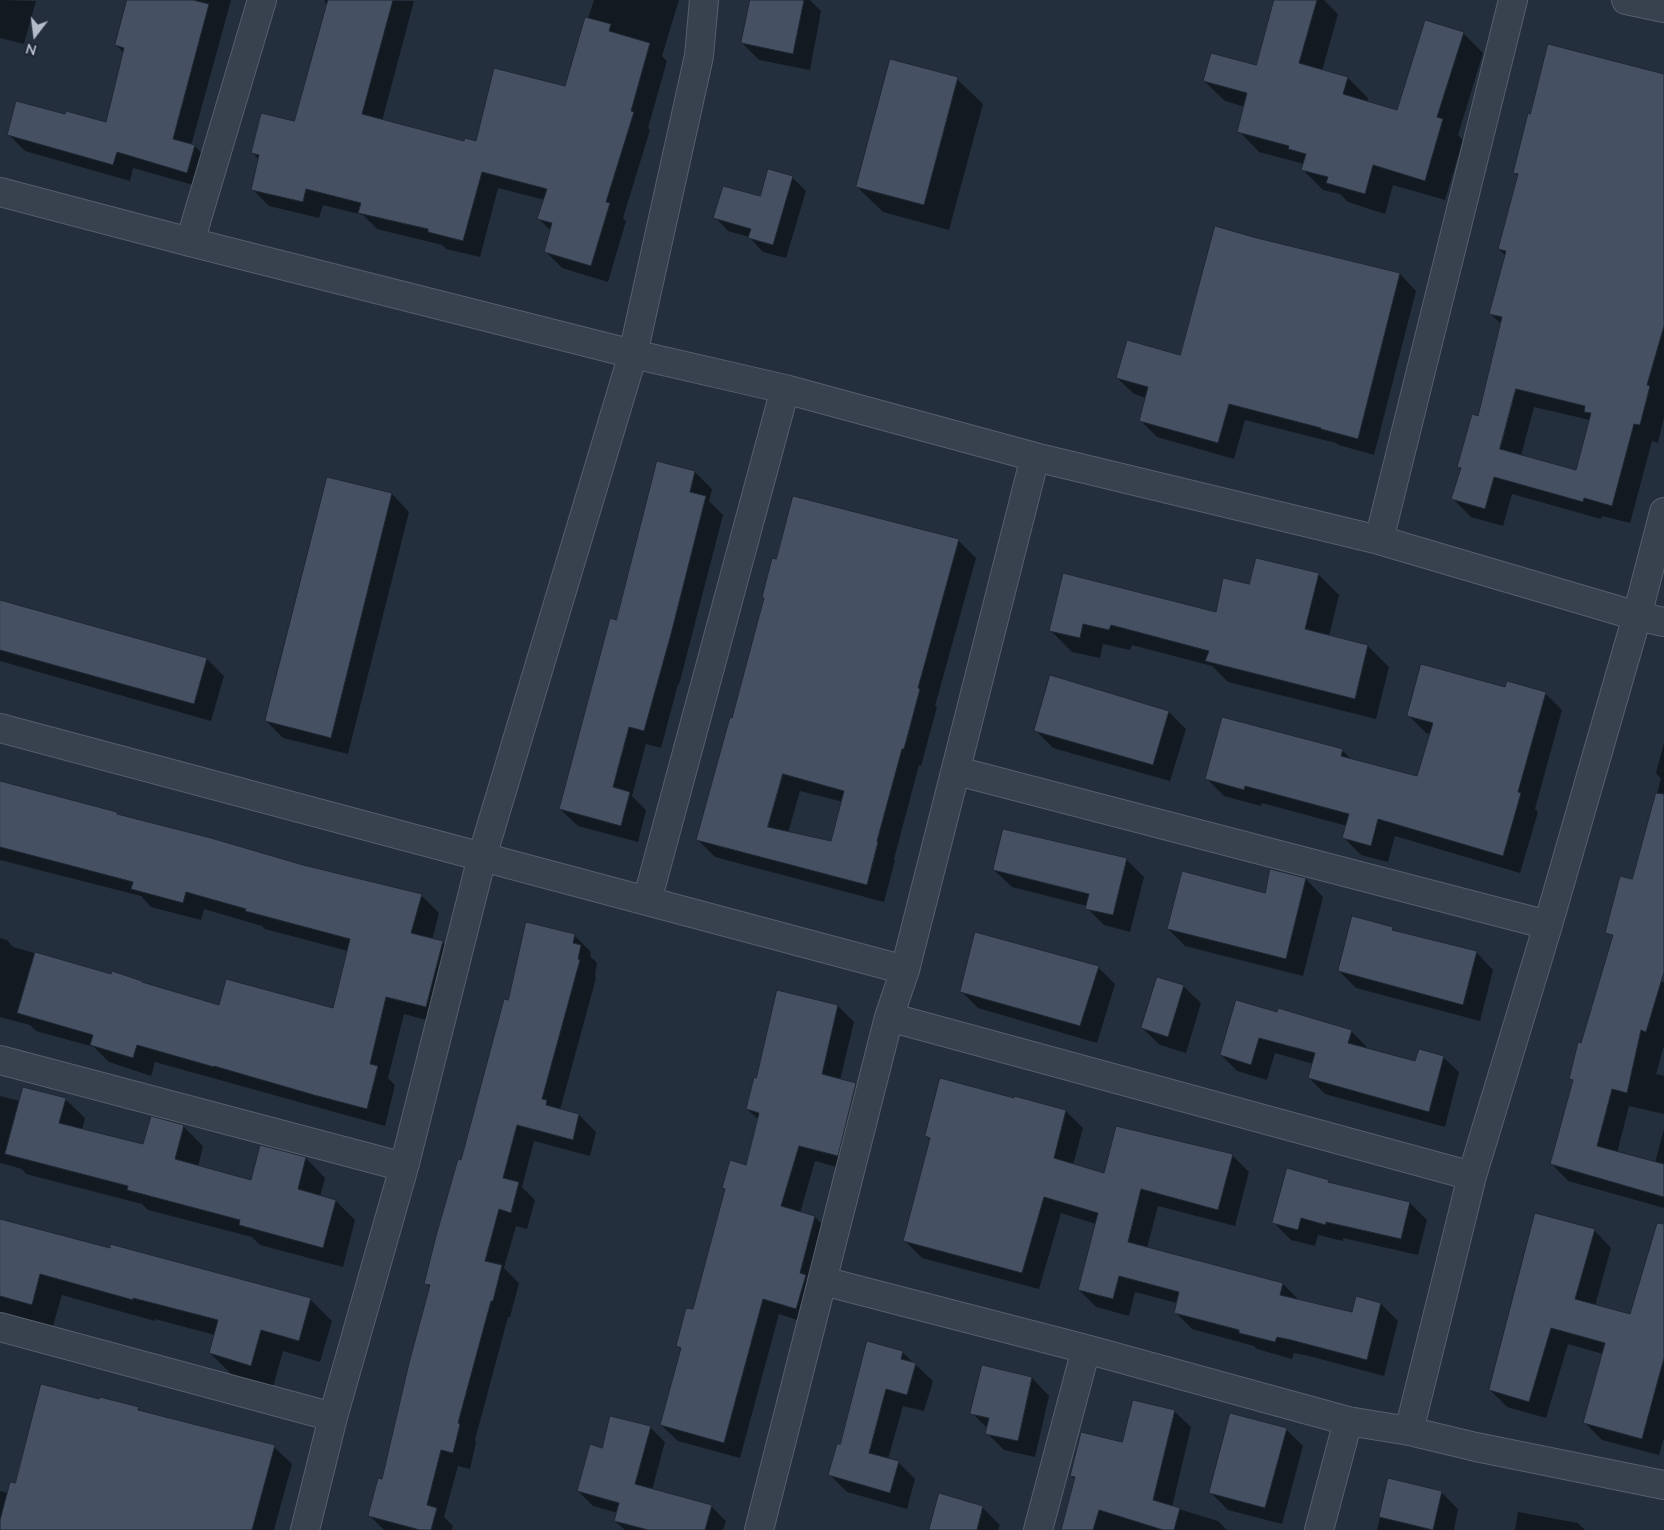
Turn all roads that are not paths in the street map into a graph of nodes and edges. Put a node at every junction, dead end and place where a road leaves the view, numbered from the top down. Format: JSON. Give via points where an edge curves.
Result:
{"nodes":[{"id":1,"x":262,"y":0,"type":"edge"},
{"id":2,"x":704,"y":0,"type":"edge"},
{"id":3,"x":1514,"y":0,"type":"edge"},
{"id":4,"x":1626,"y":0,"type":"edge"},
{"id":5,"x":1664,"y":8,"type":"edge"},
{"id":6,"x":0,"y":192,"type":"edge"},
{"id":7,"x":190,"y":242,"type":"junction"},
{"id":8,"x":633,"y":354,"type":"junction"},
{"id":9,"x":785,"y":389,"type":"junction"},
{"id":10,"x":1035,"y":457,"type":"junction"},
{"id":11,"x":1664,"y":512,"type":"edge"},
{"id":12,"x":1379,"y":540,"type":"junction"},
{"id":13,"x":1637,"y":616,"type":"junction"},
{"id":14,"x":1664,"y":622,"type":"edge"},
{"id":15,"x":0,"y":728,"type":"edge"},
{"id":16,"x":957,"y":771,"type":"junction"},
{"id":17,"x":482,"y":857,"type":"junction"},
{"id":18,"x":647,"y":901,"type":"junction"},
{"id":19,"x":1548,"y":925,"type":"junction"},
{"id":20,"x":905,"y":970,"type":"junction"},
{"id":21,"x":889,"y":1017,"type":"junction"},
{"id":22,"x":0,"y":1060,"type":"edge"},
{"id":23,"x":404,"y":1167,"type":"junction"},
{"id":24,"x":1472,"y":1176,"type":"junction"},
{"id":25,"x":823,"y":1281,"type":"junction"},
{"id":26,"x":0,"y":1327,"type":"edge"},
{"id":27,"x":1086,"y":1349,"type":"junction"},
{"id":28,"x":333,"y":1417,"type":"junction"},
{"id":29,"x":1348,"y":1421,"type":"junction"},
{"id":30,"x":1409,"y":1431,"type":"junction"},
{"id":31,"x":1664,"y":1485,"type":"edge"},
{"id":32,"x":305,"y":1530,"type":"edge"},
{"id":33,"x":759,"y":1530,"type":"edge"},
{"id":34,"x":1038,"y":1530,"type":"edge"},
{"id":35,"x":1319,"y":1530,"type":"edge"}],
"edges":[{"from":1,"to":7,"type":"street"},
{"from":2,"to":8,"type":"street","via":[[699,56]]},
{"from":3,"to":12,"type":"street"},
{"from":4,"to":5,"type":"street"},
{"from":6,"to":7,"type":"street"},
{"from":7,"to":8,"type":"street"},
{"from":8,"to":9,"type":"street"},
{"from":8,"to":17,"type":"street"},
{"from":9,"to":10,"type":"street"},
{"from":9,"to":18,"type":"street"},
{"from":10,"to":12,"type":"street"},
{"from":10,"to":16,"type":"street"},
{"from":11,"to":13,"type":"street"},
{"from":12,"to":13,"type":"street"},
{"from":13,"to":14,"type":"street"},
{"from":13,"to":19,"type":"street"},
{"from":15,"to":17,"type":"street"},
{"from":16,"to":19,"type":"street"},
{"from":16,"to":20,"type":"street"},
{"from":17,"to":18,"type":"street"},
{"from":17,"to":23,"type":"street"},
{"from":18,"to":20,"type":"street"},
{"from":19,"to":24,"type":"street"},
{"from":20,"to":21,"type":"street"},
{"from":21,"to":24,"type":"street"},
{"from":21,"to":25,"type":"street"},
{"from":22,"to":23,"type":"street"},
{"from":23,"to":28,"type":"street"},
{"from":24,"to":30,"type":"street"},
{"from":25,"to":27,"type":"street"},
{"from":25,"to":33,"type":"street"},
{"from":26,"to":28,"type":"street"},
{"from":27,"to":29,"type":"street"},
{"from":27,"to":34,"type":"street"},
{"from":28,"to":32,"type":"street"},
{"from":29,"to":30,"type":"street"},
{"from":29,"to":35,"type":"street"},
{"from":30,"to":31,"type":"street"}]}
